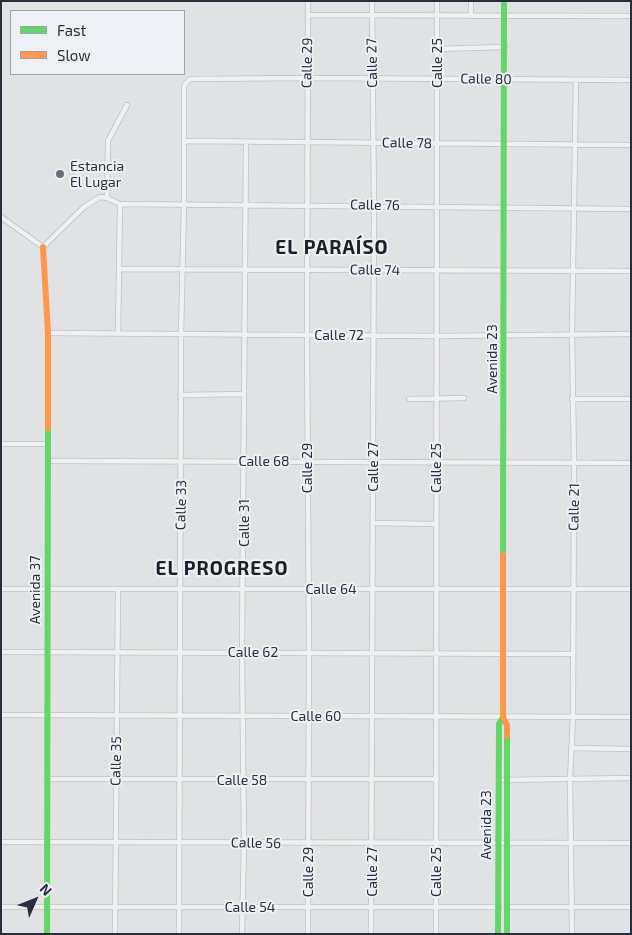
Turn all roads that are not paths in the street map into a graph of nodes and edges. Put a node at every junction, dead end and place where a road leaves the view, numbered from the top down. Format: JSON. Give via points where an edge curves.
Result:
{"nodes":[{"id":1,"x":308,"y":1,"type":"edge"},
{"id":2,"x":372,"y":1,"type":"edge"},
{"id":3,"x":437,"y":1,"type":"edge"},
{"id":4,"x":470,"y":1,"type":"edge"},
{"id":5,"x":504,"y":1,"type":"edge"},
{"id":6,"x":308,"y":15,"type":"junction"},
{"id":7,"x":372,"y":15,"type":"junction"},
{"id":8,"x":437,"y":16,"type":"junction"},
{"id":9,"x":470,"y":16,"type":"junction"},
{"id":10,"x":504,"y":16,"type":"junction"},
{"id":11,"x":631,"y":16,"type":"edge"},
{"id":12,"x":504,"y":47,"type":"junction"},
{"id":13,"x":437,"y":49,"type":"junction"},
{"id":14,"x":307,"y":78,"type":"junction"},
{"id":15,"x":372,"y":78,"type":"junction"},
{"id":16,"x":190,"y":79,"type":"joint"},
{"id":17,"x":437,"y":79,"type":"junction"},
{"id":18,"x":504,"y":80,"type":"junction"},
{"id":19,"x":576,"y":80,"type":"junction"},
{"id":20,"x":631,"y":80,"type":"edge"},
{"id":21,"x":127,"y":105,"type":"dead end"},
{"id":22,"x":184,"y":141,"type":"junction"},
{"id":23,"x":246,"y":142,"type":"junction"},
{"id":24,"x":307,"y":142,"type":"junction"},
{"id":25,"x":373,"y":142,"type":"junction"},
{"id":26,"x":437,"y":143,"type":"junction"},
{"id":27,"x":505,"y":144,"type":"junction"},
{"id":28,"x":576,"y":145,"type":"junction"},
{"id":29,"x":631,"y":145,"type":"edge"},
{"id":30,"x":107,"y":198,"type":"junction"},
{"id":31,"x":120,"y":204,"type":"junction"},
{"id":32,"x":184,"y":204,"type":"junction"},
{"id":33,"x":245,"y":205,"type":"junction"},
{"id":34,"x":307,"y":205,"type":"junction"},
{"id":35,"x":374,"y":206,"type":"junction"},
{"id":36,"x":437,"y":206,"type":"junction"},
{"id":37,"x":504,"y":208,"type":"junction"},
{"id":38,"x":573,"y":209,"type":"junction"},
{"id":39,"x":631,"y":209,"type":"edge"},
{"id":40,"x":1,"y":218,"type":"edge"},
{"id":41,"x":43,"y":247,"type":"junction"},
{"id":42,"x":182,"y":269,"type":"junction"},
{"id":43,"x":120,"y":270,"type":"junction"},
{"id":44,"x":246,"y":270,"type":"junction"},
{"id":45,"x":307,"y":270,"type":"junction"},
{"id":46,"x":374,"y":270,"type":"junction"},
{"id":47,"x":572,"y":271,"type":"junction"},
{"id":48,"x":631,"y":271,"type":"edge"},
{"id":49,"x":437,"y":272,"type":"junction"},
{"id":50,"x":505,"y":272,"type":"junction"},
{"id":51,"x":48,"y":333,"type":"junction"},
{"id":52,"x":118,"y":334,"type":"junction"},
{"id":53,"x":181,"y":334,"type":"junction"},
{"id":54,"x":245,"y":334,"type":"junction"},
{"id":55,"x":506,"y":334,"type":"junction"},
{"id":56,"x":572,"y":334,"type":"junction"},
{"id":57,"x":631,"y":334,"type":"edge"},
{"id":58,"x":307,"y":335,"type":"junction"},
{"id":59,"x":373,"y":336,"type":"junction"},
{"id":60,"x":437,"y":336,"type":"junction"},
{"id":61,"x":181,"y":394,"type":"junction"},
{"id":62,"x":244,"y":394,"type":"junction"},
{"id":63,"x":464,"y":398,"type":"dead end"},
{"id":64,"x":409,"y":399,"type":"dead end"},
{"id":65,"x":437,"y":399,"type":"junction"},
{"id":66,"x":631,"y":399,"type":"edge"},
{"id":67,"x":572,"y":400,"type":"junction"},
{"id":68,"x":1,"y":444,"type":"edge"},
{"id":69,"x":48,"y":444,"type":"junction"},
{"id":70,"x":182,"y":460,"type":"junction"},
{"id":71,"x":244,"y":460,"type":"junction"},
{"id":72,"x":373,"y":460,"type":"junction"},
{"id":73,"x":48,"y":461,"type":"junction"},
{"id":74,"x":307,"y":461,"type":"junction"},
{"id":75,"x":436,"y":462,"type":"junction"},
{"id":76,"x":504,"y":462,"type":"junction"},
{"id":77,"x":574,"y":462,"type":"junction"},
{"id":78,"x":631,"y":463,"type":"edge"},
{"id":79,"x":373,"y":523,"type":"junction"},
{"id":80,"x":436,"y":524,"type":"junction"},
{"id":81,"x":48,"y":588,"type":"junction"},
{"id":82,"x":118,"y":588,"type":"junction"},
{"id":83,"x":1,"y":589,"type":"edge"},
{"id":84,"x":180,"y":589,"type":"junction"},
{"id":85,"x":243,"y":589,"type":"junction"},
{"id":86,"x":308,"y":589,"type":"junction"},
{"id":87,"x":504,"y":589,"type":"junction"},
{"id":88,"x":573,"y":589,"type":"junction"},
{"id":89,"x":631,"y":589,"type":"edge"},
{"id":90,"x":372,"y":590,"type":"junction"},
{"id":91,"x":436,"y":590,"type":"junction"},
{"id":92,"x":48,"y":651,"type":"junction"},
{"id":93,"x":117,"y":651,"type":"junction"},
{"id":94,"x":179,"y":651,"type":"junction"},
{"id":95,"x":1,"y":652,"type":"edge"},
{"id":96,"x":242,"y":652,"type":"junction"},
{"id":97,"x":309,"y":652,"type":"junction"},
{"id":98,"x":372,"y":652,"type":"junction"},
{"id":99,"x":436,"y":653,"type":"junction"},
{"id":100,"x":504,"y":654,"type":"junction"},
{"id":101,"x":572,"y":654,"type":"junction"},
{"id":102,"x":1,"y":715,"type":"edge"},
{"id":103,"x":116,"y":715,"type":"junction"},
{"id":104,"x":48,"y":716,"type":"junction"},
{"id":105,"x":178,"y":716,"type":"junction"},
{"id":106,"x":242,"y":716,"type":"junction"},
{"id":107,"x":309,"y":716,"type":"junction"},
{"id":108,"x":372,"y":716,"type":"junction"},
{"id":109,"x":435,"y":717,"type":"junction"},
{"id":110,"x":503,"y":717,"type":"junction"},
{"id":111,"x":573,"y":717,"type":"junction"},
{"id":112,"x":631,"y":717,"type":"edge"},
{"id":113,"x":572,"y":748,"type":"junction"},
{"id":114,"x":631,"y":749,"type":"edge"},
{"id":115,"x":115,"y":778,"type":"junction"},
{"id":116,"x":631,"y":778,"type":"edge"},
{"id":117,"x":47,"y":779,"type":"junction"},
{"id":118,"x":309,"y":779,"type":"junction"},
{"id":119,"x":372,"y":779,"type":"junction"},
{"id":120,"x":437,"y":779,"type":"junction"},
{"id":121,"x":570,"y":779,"type":"junction"},
{"id":122,"x":181,"y":780,"type":"junction"},
{"id":123,"x":243,"y":780,"type":"junction"},
{"id":124,"x":499,"y":780,"type":"junction"},
{"id":125,"x":507,"y":780,"type":"junction"},
{"id":126,"x":1,"y":842,"type":"edge"},
{"id":127,"x":48,"y":842,"type":"junction"},
{"id":128,"x":116,"y":842,"type":"junction"},
{"id":129,"x":244,"y":842,"type":"junction"},
{"id":130,"x":180,"y":843,"type":"junction"},
{"id":131,"x":308,"y":843,"type":"junction"},
{"id":132,"x":571,"y":843,"type":"junction"},
{"id":133,"x":631,"y":843,"type":"edge"},
{"id":134,"x":371,"y":844,"type":"junction"},
{"id":135,"x":436,"y":844,"type":"junction"},
{"id":136,"x":498,"y":844,"type":"junction"},
{"id":137,"x":507,"y":844,"type":"junction"},
{"id":138,"x":1,"y":907,"type":"edge"},
{"id":139,"x":48,"y":907,"type":"junction"},
{"id":140,"x":115,"y":907,"type":"junction"},
{"id":141,"x":179,"y":907,"type":"junction"},
{"id":142,"x":242,"y":907,"type":"junction"},
{"id":143,"x":436,"y":907,"type":"junction"},
{"id":144,"x":499,"y":907,"type":"junction"},
{"id":145,"x":507,"y":907,"type":"junction"},
{"id":146,"x":572,"y":907,"type":"junction"},
{"id":147,"x":631,"y":907,"type":"edge"},
{"id":148,"x":308,"y":908,"type":"junction"},
{"id":149,"x":372,"y":908,"type":"junction"},
{"id":150,"x":48,"y":934,"type":"edge"},
{"id":151,"x":115,"y":934,"type":"edge"},
{"id":152,"x":179,"y":934,"type":"edge"},
{"id":153,"x":242,"y":934,"type":"edge"},
{"id":154,"x":308,"y":934,"type":"edge"},
{"id":155,"x":372,"y":934,"type":"edge"},
{"id":156,"x":436,"y":934,"type":"edge"},
{"id":157,"x":498,"y":934,"type":"edge"},
{"id":158,"x":507,"y":934,"type":"edge"},
{"id":159,"x":572,"y":934,"type":"edge"}],
"edges":[{"from":1,"to":6,"type":"street","name":"Calle 29"},
{"from":2,"to":7,"type":"street","name":"Calle 27"},
{"from":3,"to":8,"type":"street","name":"Calle 25"},
{"from":4,"to":9,"type":"street"},
{"from":5,"to":10,"type":"street","name":"Avenida 23"},
{"from":6,"to":7,"type":"street"},
{"from":6,"to":14,"type":"street","name":"Calle 29"},
{"from":7,"to":8,"type":"street"},
{"from":7,"to":15,"type":"street","name":"Calle 27"},
{"from":8,"to":9,"type":"street"},
{"from":8,"to":13,"type":"street","name":"Calle 25"},
{"from":9,"to":10,"type":"street"},
{"from":10,"to":11,"type":"street"},
{"from":10,"to":12,"type":"street","name":"Avenida 23"},
{"from":12,"to":13,"type":"street"},
{"from":12,"to":18,"type":"street","name":"Avenida 23"},
{"from":13,"to":17,"type":"street","name":"Calle 25"},
{"from":14,"to":15,"type":"street","name":"Calle 80"},
{"from":14,"to":16,"type":"street","name":"Calle 80"},
{"from":14,"to":24,"type":"street","name":"Calle 29"},
{"from":15,"to":17,"type":"street","name":"Calle 80"},
{"from":15,"to":25,"type":"street","name":"Calle 27"},
{"from":16,"to":22,"type":"street","name":"Calle 33","via":[[184,87]]},
{"from":17,"to":18,"type":"street","name":"Calle 80"},
{"from":17,"to":26,"type":"street","name":"Calle 25"},
{"from":18,"to":19,"type":"street","name":"Calle 80"},
{"from":18,"to":27,"type":"street","name":"Avenida 23"},
{"from":19,"to":20,"type":"street","name":"Calle 80"},
{"from":19,"to":28,"type":"street","name":"Calle 21"},
{"from":21,"to":30,"type":"street","via":[[108,141]]},
{"from":22,"to":23,"type":"street","name":"Calle 78"},
{"from":22,"to":32,"type":"street","name":"Calle 33"},
{"from":23,"to":24,"type":"street","name":"Calle 78"},
{"from":23,"to":33,"type":"street","name":"Calle 31"},
{"from":24,"to":25,"type":"street","name":"Calle 78"},
{"from":24,"to":34,"type":"street","name":"Calle 29"},
{"from":25,"to":26,"type":"street","name":"Calle 78"},
{"from":25,"to":35,"type":"street","name":"Calle 27"},
{"from":26,"to":27,"type":"street","name":"Calle 78"},
{"from":26,"to":36,"type":"street","name":"Calle 25"},
{"from":27,"to":28,"type":"street","name":"Calle 78"},
{"from":27,"to":37,"type":"street","name":"Avenida 23"},
{"from":28,"to":29,"type":"street","name":"Calle 78"},
{"from":28,"to":38,"type":"street","name":"Calle 21"},
{"from":30,"to":31,"type":"street"},
{"from":30,"to":41,"type":"street","via":[[94,199]]},
{"from":31,"to":32,"type":"street","name":"Calle 76"},
{"from":31,"to":43,"type":"street"},
{"from":32,"to":33,"type":"street","name":"Calle 76"},
{"from":32,"to":42,"type":"street","name":"Calle 33"},
{"from":33,"to":34,"type":"street","name":"Calle 76"},
{"from":33,"to":44,"type":"street","name":"Calle 31"},
{"from":34,"to":35,"type":"street","name":"Calle 76"},
{"from":34,"to":45,"type":"street","name":"Calle 29"},
{"from":35,"to":36,"type":"street","name":"Calle 76"},
{"from":35,"to":46,"type":"street","name":"Calle 27"},
{"from":36,"to":37,"type":"street","name":"Calle 76"},
{"from":36,"to":49,"type":"street","name":"Calle 25"},
{"from":37,"to":38,"type":"street","name":"Calle 76"},
{"from":37,"to":50,"type":"street","name":"Avenida 23"},
{"from":38,"to":39,"type":"street","name":"Calle 76"},
{"from":38,"to":47,"type":"street","name":"Calle 21"},
{"from":40,"to":41,"type":"street"},
{"from":41,"to":51,"type":"street","name":"Avenida 37"},
{"from":42,"to":43,"type":"street","name":"Calle 74"},
{"from":42,"to":44,"type":"street","name":"Calle 74"},
{"from":42,"to":53,"type":"street","name":"Calle 33"},
{"from":43,"to":52,"type":"street"},
{"from":44,"to":45,"type":"street","name":"Calle 74"},
{"from":44,"to":54,"type":"street","name":"Calle 31"},
{"from":45,"to":46,"type":"street","name":"Calle 74"},
{"from":45,"to":58,"type":"street","name":"Calle 29"},
{"from":46,"to":49,"type":"street","name":"Calle 74"},
{"from":46,"to":59,"type":"street","name":"Calle 27"},
{"from":47,"to":48,"type":"street","name":"Calle 74"},
{"from":47,"to":50,"type":"street","name":"Calle 74"},
{"from":47,"to":56,"type":"street","name":"Calle 21"},
{"from":49,"to":50,"type":"street","name":"Calle 74"},
{"from":49,"to":60,"type":"street","name":"Calle 25"},
{"from":50,"to":55,"type":"street","name":"Avenida 23"},
{"from":51,"to":52,"type":"street","name":"Calle 72"},
{"from":51,"to":69,"type":"street","name":"Avenida 37"},
{"from":52,"to":53,"type":"street","name":"Calle 72"},
{"from":53,"to":54,"type":"street","name":"Calle 72"},
{"from":53,"to":61,"type":"street","name":"Calle 33"},
{"from":54,"to":58,"type":"street","name":"Calle 72"},
{"from":54,"to":62,"type":"street","name":"Calle 31"},
{"from":55,"to":56,"type":"street","name":"Calle 72"},
{"from":55,"to":60,"type":"street","name":"Calle 72"},
{"from":55,"to":76,"type":"street","name":"Avenida 23"},
{"from":56,"to":57,"type":"street","name":"Calle 72"},
{"from":56,"to":67,"type":"street","name":"Calle 21"},
{"from":58,"to":59,"type":"street","name":"Calle 72"},
{"from":58,"to":74,"type":"street","name":"Calle 29"},
{"from":59,"to":60,"type":"street","name":"Calle 72"},
{"from":59,"to":72,"type":"street","name":"Calle 27"},
{"from":60,"to":65,"type":"street","name":"Calle 25"},
{"from":61,"to":62,"type":"street"},
{"from":61,"to":70,"type":"street","name":"Calle 33"},
{"from":62,"to":71,"type":"street","name":"Calle 31"},
{"from":63,"to":65,"type":"street"},
{"from":64,"to":65,"type":"street"},
{"from":65,"to":75,"type":"street","name":"Calle 25"},
{"from":66,"to":67,"type":"street"},
{"from":67,"to":77,"type":"street","name":"Calle 21"},
{"from":68,"to":69,"type":"street"},
{"from":69,"to":73,"type":"street","name":"Avenida 37"},
{"from":70,"to":71,"type":"street","name":"Calle 68"},
{"from":70,"to":73,"type":"street","name":"Calle 68"},
{"from":70,"to":84,"type":"street","name":"Calle 33"},
{"from":71,"to":74,"type":"street","name":"Calle 68"},
{"from":71,"to":85,"type":"street","name":"Calle 31"},
{"from":72,"to":74,"type":"street","name":"Calle 68"},
{"from":72,"to":75,"type":"street","name":"Calle 68"},
{"from":72,"to":79,"type":"street","name":"Calle 27"},
{"from":73,"to":81,"type":"street","name":"Avenida 37"},
{"from":74,"to":86,"type":"street","name":"Calle 29"},
{"from":75,"to":76,"type":"street","name":"Calle 68"},
{"from":75,"to":80,"type":"street","name":"Calle 25"},
{"from":76,"to":77,"type":"street","name":"Calle 68"},
{"from":76,"to":87,"type":"street","name":"Avenida 23"},
{"from":77,"to":78,"type":"street","name":"Calle 68"},
{"from":77,"to":88,"type":"street","name":"Calle 21"},
{"from":79,"to":80,"type":"street"},
{"from":79,"to":90,"type":"street","name":"Calle 27"},
{"from":80,"to":91,"type":"street","name":"Calle 25"},
{"from":81,"to":82,"type":"street","name":"Calle 64"},
{"from":81,"to":83,"type":"street","name":"Calle 64"},
{"from":81,"to":92,"type":"street","name":"Avenida 37"},
{"from":82,"to":84,"type":"street","name":"Calle 64"},
{"from":82,"to":93,"type":"street","name":"Calle 35"},
{"from":84,"to":85,"type":"street","name":"Calle 64"},
{"from":84,"to":94,"type":"street","name":"Calle 33"},
{"from":85,"to":86,"type":"street","name":"Calle 64"},
{"from":85,"to":96,"type":"street","name":"Calle 31"},
{"from":86,"to":90,"type":"street","name":"Calle 64"},
{"from":86,"to":97,"type":"street","name":"Calle 29"},
{"from":87,"to":88,"type":"street","name":"Calle 64"},
{"from":87,"to":91,"type":"street","name":"Calle 64"},
{"from":87,"to":100,"type":"street","name":"Avenida 23"},
{"from":88,"to":89,"type":"street","name":"Calle 64"},
{"from":88,"to":101,"type":"street","name":"Calle 21"},
{"from":90,"to":91,"type":"street","name":"Calle 64"},
{"from":90,"to":98,"type":"street","name":"Calle 27"},
{"from":91,"to":99,"type":"street","name":"Calle 25"},
{"from":92,"to":93,"type":"street","name":"Calle 62"},
{"from":92,"to":95,"type":"street","name":"Calle 62"},
{"from":92,"to":104,"type":"street","name":"Avenida 37"},
{"from":93,"to":94,"type":"street","name":"Calle 62"},
{"from":93,"to":103,"type":"street","name":"Calle 35"},
{"from":94,"to":96,"type":"street","name":"Calle 62"},
{"from":94,"to":105,"type":"street","name":"Calle 33"},
{"from":96,"to":97,"type":"street","name":"Calle 62"},
{"from":96,"to":106,"type":"street","name":"Calle 31"},
{"from":97,"to":98,"type":"street","name":"Calle 62"},
{"from":97,"to":107,"type":"street","name":"Calle 29"},
{"from":98,"to":99,"type":"street","name":"Calle 62"},
{"from":98,"to":108,"type":"street","name":"Calle 27"},
{"from":99,"to":100,"type":"street","name":"Calle 62"},
{"from":99,"to":109,"type":"street","name":"Calle 25"},
{"from":100,"to":101,"type":"street","name":"Calle 62"},
{"from":100,"to":110,"type":"street","name":"Avenida 23"},
{"from":101,"to":111,"type":"street","name":"Calle 21"},
{"from":102,"to":104,"type":"street","name":"Calle 60"},
{"from":103,"to":104,"type":"street","name":"Calle 60"},
{"from":103,"to":105,"type":"street","name":"Calle 60"},
{"from":103,"to":115,"type":"street","name":"Calle 35"},
{"from":104,"to":117,"type":"street","name":"Avenida 37"},
{"from":105,"to":106,"type":"street","name":"Calle 60"},
{"from":105,"to":122,"type":"street","name":"Calle 33"},
{"from":106,"to":107,"type":"street","name":"Calle 60"},
{"from":106,"to":123,"type":"street","name":"Calle 31"},
{"from":107,"to":108,"type":"street","name":"Calle 60"},
{"from":107,"to":118,"type":"street","name":"Calle 29"},
{"from":108,"to":109,"type":"street","name":"Calle 60"},
{"from":108,"to":119,"type":"street","name":"Calle 27"},
{"from":109,"to":110,"type":"street","name":"Calle 60"},
{"from":109,"to":120,"type":"street","name":"Calle 25"},
{"from":110,"to":111,"type":"street","name":"Calle 60"},
{"from":110,"to":124,"type":"street","name":"Avenida 23","via":[[499,724]]},
{"from":110,"to":125,"type":"street","name":"Avenida 23","via":[[507,725]]},
{"from":111,"to":112,"type":"street","name":"Calle 60"},
{"from":111,"to":113,"type":"street","name":"Calle 21"},
{"from":113,"to":114,"type":"street"},
{"from":113,"to":121,"type":"street","name":"Calle 21"},
{"from":115,"to":117,"type":"street","name":"Calle 58"},
{"from":115,"to":122,"type":"street","name":"Calle 58"},
{"from":115,"to":128,"type":"street","name":"Calle 35"},
{"from":116,"to":121,"type":"street"},
{"from":117,"to":127,"type":"street","name":"Avenida 37"},
{"from":118,"to":119,"type":"street","name":"Calle 58"},
{"from":118,"to":123,"type":"street","name":"Calle 58"},
{"from":118,"to":131,"type":"street","name":"Calle 29"},
{"from":119,"to":120,"type":"street","name":"Calle 58"},
{"from":119,"to":134,"type":"street","name":"Calle 27"},
{"from":120,"to":135,"type":"street","name":"Calle 25"},
{"from":121,"to":125,"type":"street"},
{"from":121,"to":132,"type":"street","name":"Calle 21"},
{"from":122,"to":123,"type":"street","name":"Calle 58"},
{"from":122,"to":130,"type":"street","name":"Calle 33"},
{"from":123,"to":129,"type":"street","name":"Calle 31"},
{"from":124,"to":125,"type":"street"},
{"from":124,"to":136,"type":"street","name":"Avenida 23"},
{"from":125,"to":137,"type":"street","name":"Avenida 23"},
{"from":126,"to":127,"type":"street","name":"Calle 56"},
{"from":127,"to":128,"type":"street","name":"Calle 56"},
{"from":127,"to":139,"type":"street","name":"Avenida 37"},
{"from":128,"to":130,"type":"street","name":"Calle 56"},
{"from":128,"to":140,"type":"street","name":"Calle 35"},
{"from":129,"to":130,"type":"street","name":"Calle 56"},
{"from":129,"to":131,"type":"street","name":"Calle 56"},
{"from":129,"to":142,"type":"street","name":"Calle 31"},
{"from":130,"to":141,"type":"street","name":"Calle 33"},
{"from":131,"to":134,"type":"street","name":"Calle 56"},
{"from":131,"to":148,"type":"street","name":"Calle 29"},
{"from":132,"to":133,"type":"street","name":"Calle 56"},
{"from":132,"to":137,"type":"street","name":"Calle 56"},
{"from":132,"to":146,"type":"street","name":"Calle 21"},
{"from":134,"to":135,"type":"street","name":"Calle 56"},
{"from":134,"to":149,"type":"street","name":"Calle 27"},
{"from":135,"to":136,"type":"street","name":"Calle 56"},
{"from":135,"to":143,"type":"street","name":"Calle 25"},
{"from":136,"to":137,"type":"street","name":"Calle 56"},
{"from":136,"to":144,"type":"street","name":"Avenida 23"},
{"from":137,"to":145,"type":"street","name":"Avenida 23"},
{"from":138,"to":139,"type":"street","name":"Calle 54"},
{"from":139,"to":140,"type":"street","name":"Calle 54"},
{"from":139,"to":150,"type":"street","name":"Avenida 37"},
{"from":140,"to":141,"type":"street","name":"Calle 54"},
{"from":140,"to":151,"type":"street","name":"Calle 35"},
{"from":141,"to":142,"type":"street","name":"Calle 54"},
{"from":141,"to":152,"type":"street","name":"Calle 33"},
{"from":142,"to":148,"type":"street","name":"Calle 54"},
{"from":142,"to":153,"type":"street","name":"Calle 31"},
{"from":143,"to":144,"type":"street","name":"Calle 54"},
{"from":143,"to":149,"type":"street","name":"Calle 54"},
{"from":143,"to":156,"type":"street","name":"Calle 25"},
{"from":144,"to":145,"type":"street"},
{"from":144,"to":157,"type":"street","name":"Avenida 23"},
{"from":145,"to":146,"type":"street"},
{"from":145,"to":158,"type":"street","name":"Avenida 23"},
{"from":146,"to":147,"type":"street"},
{"from":146,"to":159,"type":"street","name":"Calle 21"},
{"from":148,"to":149,"type":"street","name":"Calle 54"},
{"from":148,"to":154,"type":"street","name":"Calle 29"},
{"from":149,"to":155,"type":"street","name":"Calle 27"}]}
